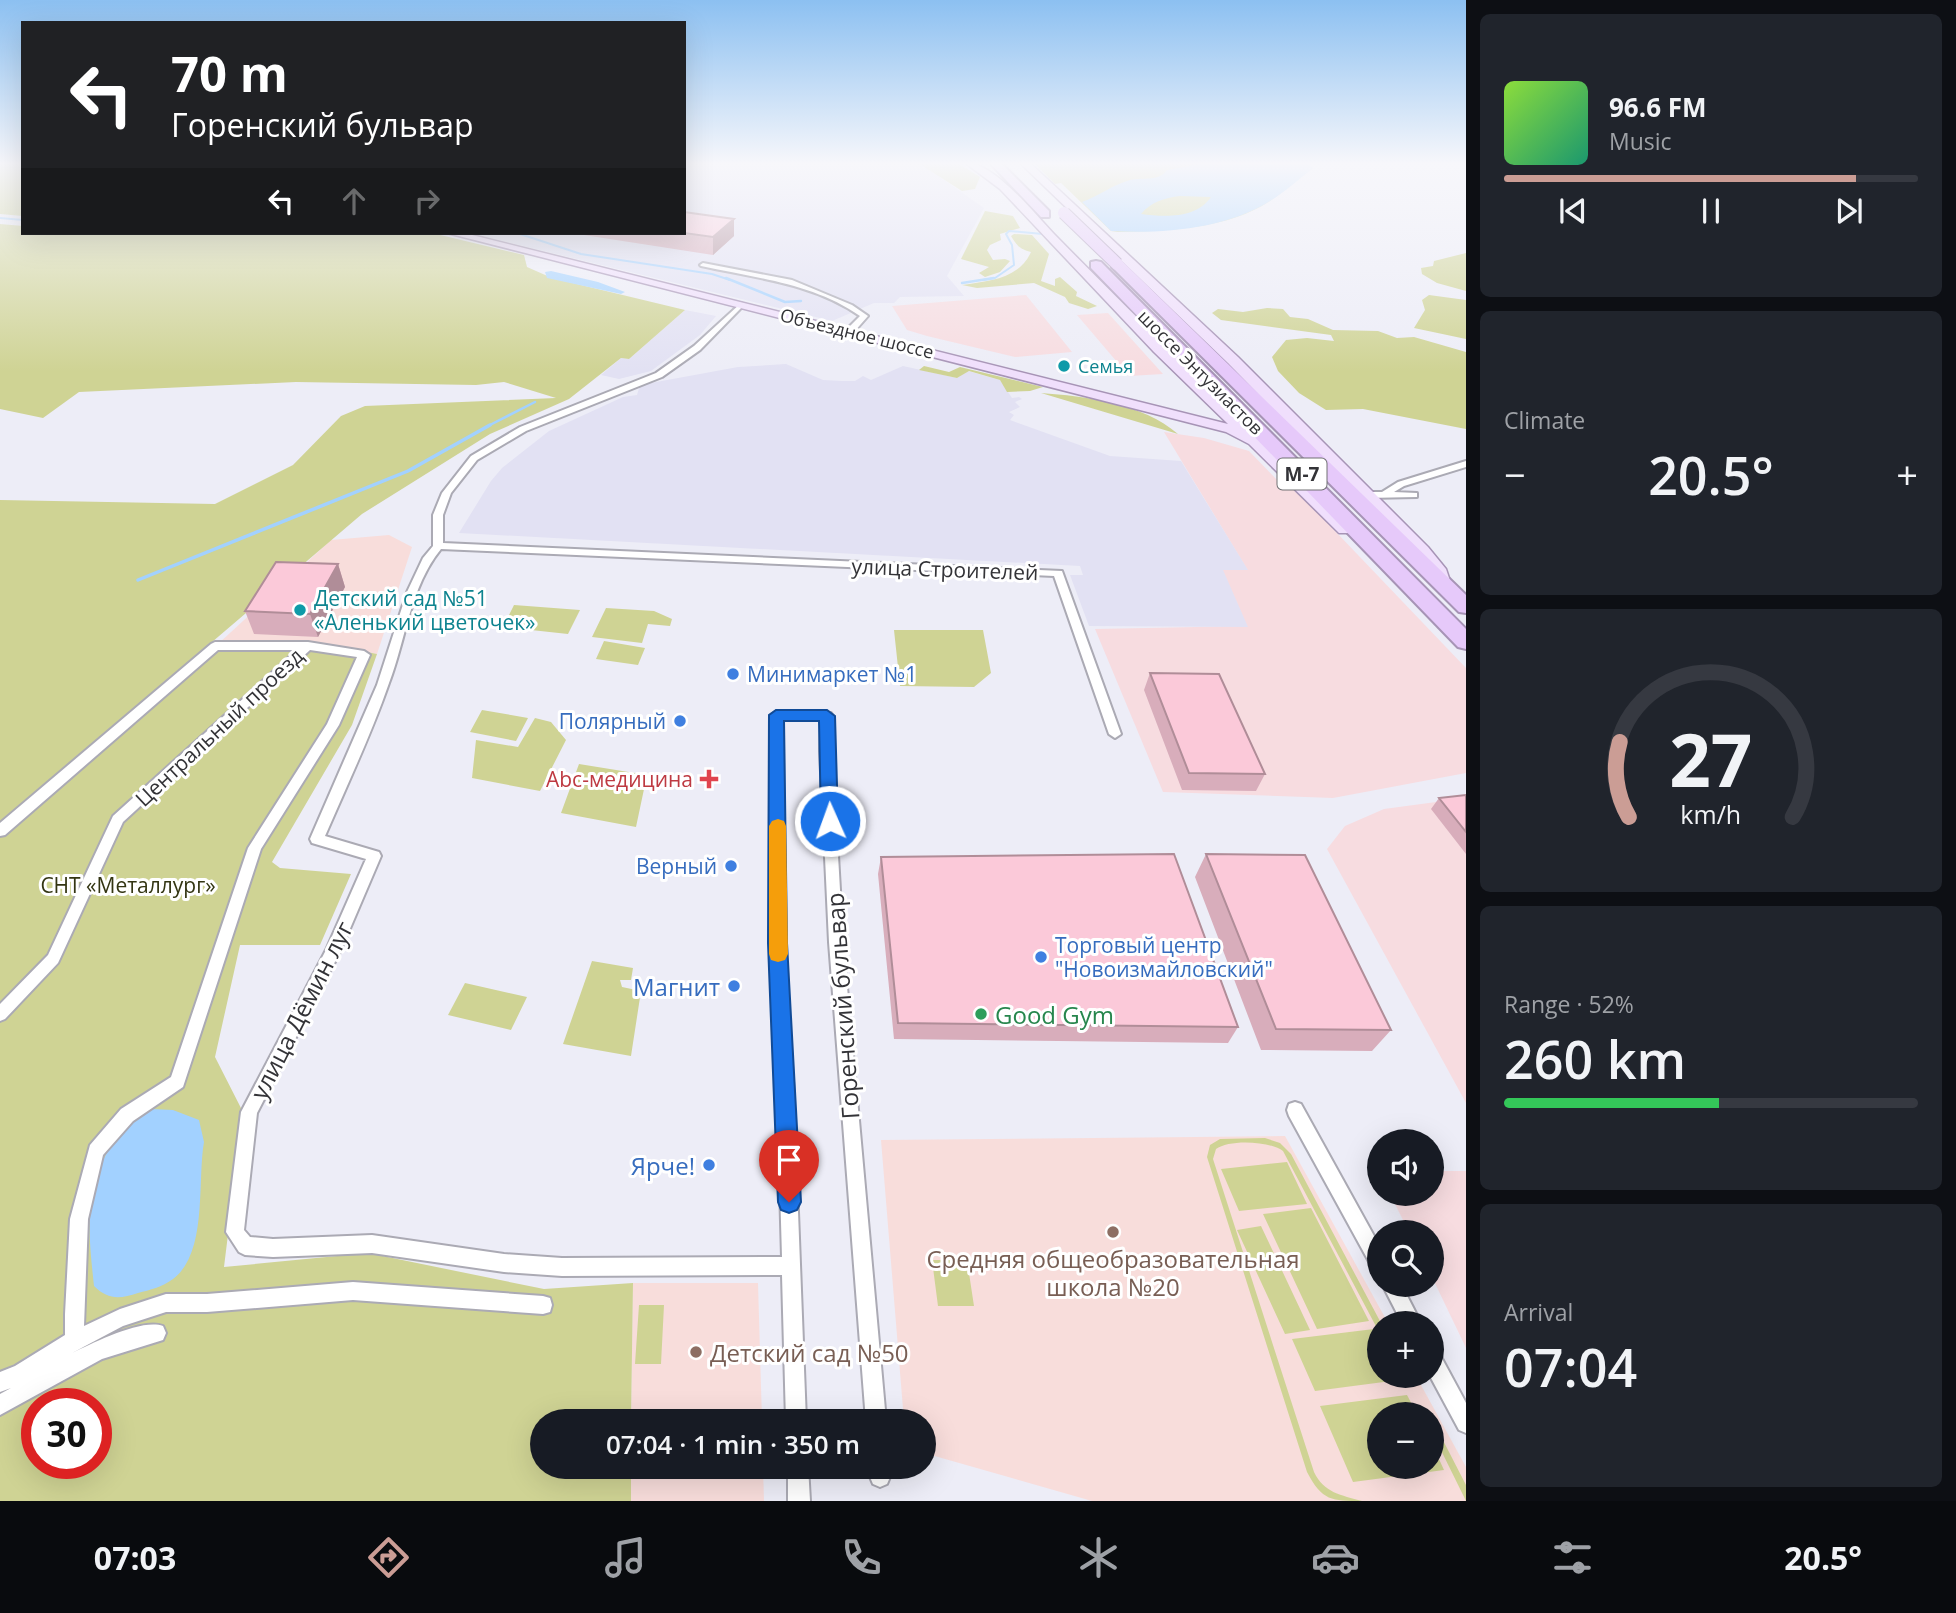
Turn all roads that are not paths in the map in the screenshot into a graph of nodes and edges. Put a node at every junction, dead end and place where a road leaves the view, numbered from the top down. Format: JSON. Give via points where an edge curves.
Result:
{"nodes":[{"id":1,"x":1059,"y":232,"type":"edge"},
{"id":2,"x":1060,"y":232,"type":"edge"},
{"id":3,"x":1065,"y":232,"type":"edge"},
{"id":4,"x":1097,"y":232,"type":"edge"},
{"id":5,"x":460,"y":235,"type":"edge"},
{"id":6,"x":1071,"y":245,"type":"junction"},
{"id":7,"x":1113,"y":247,"type":"junction"},
{"id":8,"x":703,"y":265,"type":"dead end"},
{"id":9,"x":741,"y":305,"type":"junction"},
{"id":10,"x":850,"y":331,"type":"junction"},
{"id":11,"x":1198,"y":387,"type":"junction"},
{"id":12,"x":1130,"y":402,"type":"junction"},
{"id":13,"x":1260,"y":444,"type":"junction"},
{"id":14,"x":1466,"y":464,"type":"edge"},
{"id":15,"x":1386,"y":493,"type":"junction"},
{"id":16,"x":1366,"y":495,"type":"junction"},
{"id":17,"x":1414,"y":495,"type":"dead end"},
{"id":18,"x":439,"y":547,"type":"junction"},
{"id":19,"x":1442,"y":583,"type":"junction"},
{"id":20,"x":1411,"y":587,"type":"junction"},
{"id":21,"x":1466,"y":607,"type":"edge"},
{"id":22,"x":1466,"y":642,"type":"edge"},
{"id":23,"x":308,"y":646,"type":"junction"},
{"id":24,"x":1115,"y":734,"type":"dead end"},
{"id":25,"x":0,"y":831,"type":"edge"},
{"id":26,"x":0,"y":1014,"type":"edge"},
{"id":27,"x":1295,"y":1110,"type":"dead end"},
{"id":28,"x":1367,"y":1241,"type":"edge"},
{"id":29,"x":792,"y":1266,"type":"junction"},
{"id":30,"x":543,"y":1306,"type":"dead end"},
{"id":31,"x":156,"y":1334,"type":"dead end"},
{"id":32,"x":75,"y":1340,"type":"junction"},
{"id":33,"x":0,"y":1381,"type":"edge"},
{"id":34,"x":1444,"y":1382,"type":"edge"},
{"id":35,"x":0,"y":1405,"type":"edge"},
{"id":36,"x":796,"y":1409,"type":"edge"},
{"id":37,"x":875,"y":1409,"type":"edge"},
{"id":38,"x":1466,"y":1423,"type":"edge"},
{"id":39,"x":798,"y":1479,"type":"edge"},
{"id":40,"x":799,"y":1501,"type":"edge"}],
"edges":[{"from":1,"to":6,"type":"main road"},
{"from":2,"to":20,"type":"highway","name":"шоссе Энтузиастов","number":"М-7"},
{"from":3,"to":19,"type":"highway","name":"шоссе Энтузиастов","number":"М-7","bridge":true,"via":[[1117,264]]},
{"from":4,"to":7,"type":"main road"},
{"from":5,"to":9,"type":"main road","name":"Объездное шоссе"},
{"from":6,"to":7,"type":"main road","via":[[1094,242]]},
{"from":6,"to":11,"type":"main road"},
{"from":7,"to":16,"type":"main road"},
{"from":8,"to":10,"type":"street","via":[[790,281],[850,306],[864,316]]},
{"from":9,"to":10,"type":"main road","name":"Объездное шоссе"},
{"from":9,"to":18,"type":"street","via":[[697,348],[659,374],[523,429],[474,458],[447,493],[439,515]]},
{"from":10,"to":12,"type":"main road","name":"Объездное шоссе"},
{"from":11,"to":12,"type":"main road","via":[[1199,399],[1187,405]]},
{"from":11,"to":13,"type":"main road"},
{"from":12,"to":13,"type":"main road","name":"Объездное шоссе","via":[[1231,429]]},
{"from":13,"to":20,"type":"main road","via":[[1333,518]]},
{"from":14,"to":15,"type":"street"},
{"from":15,"to":16,"type":"street"},
{"from":15,"to":17,"type":"street"},
{"from":16,"to":19,"type":"main road","via":[[1422,551]]},
{"from":18,"to":24,"type":"street","name":"улица Строителей","via":[[1058,573]]},
{"from":18,"to":29,"type":"street","name":"улица Дёмин луг","via":[[417,579],[383,684],[317,839],[374,856],[336,945],[249,1112],[234,1232],[245,1246],[372,1244],[525,1264]]},
{"from":19,"to":21,"type":"highway","name":"шоссе Энтузиастов","number":"М-7"},
{"from":20,"to":22,"type":"highway","name":"шоссе Энтузиастов","number":"М-7"},
{"from":23,"to":25,"type":"street","name":"Центральный проезд","via":[[215,646]]},
{"from":23,"to":26,"type":"street","name":"Центральный проезд","via":[[118,819],[53,959]]},
{"from":23,"to":32,"type":"street","via":[[364,655],[333,725],[255,848],[177,1082],[127,1115],[96,1151],[79,1220]]},
{"from":27,"to":28,"type":"street"},
{"from":29,"to":36,"type":"street","name":"Горенский бульвар"},
{"from":29,"to":37,"type":"street","name":"Горенский бульвар","via":[[778,943],[776,715],[827,716],[836,942]]},
{"from":30,"to":32,"type":"street","via":[[353,1291],[166,1303]]},
{"from":31,"to":35,"type":"street","via":[[95,1351]]},
{"from":32,"to":33,"type":"street","via":[[21,1374]]},
{"from":34,"to":38,"type":"street"},
{"from":39,"to":40,"type":"street"}]}
